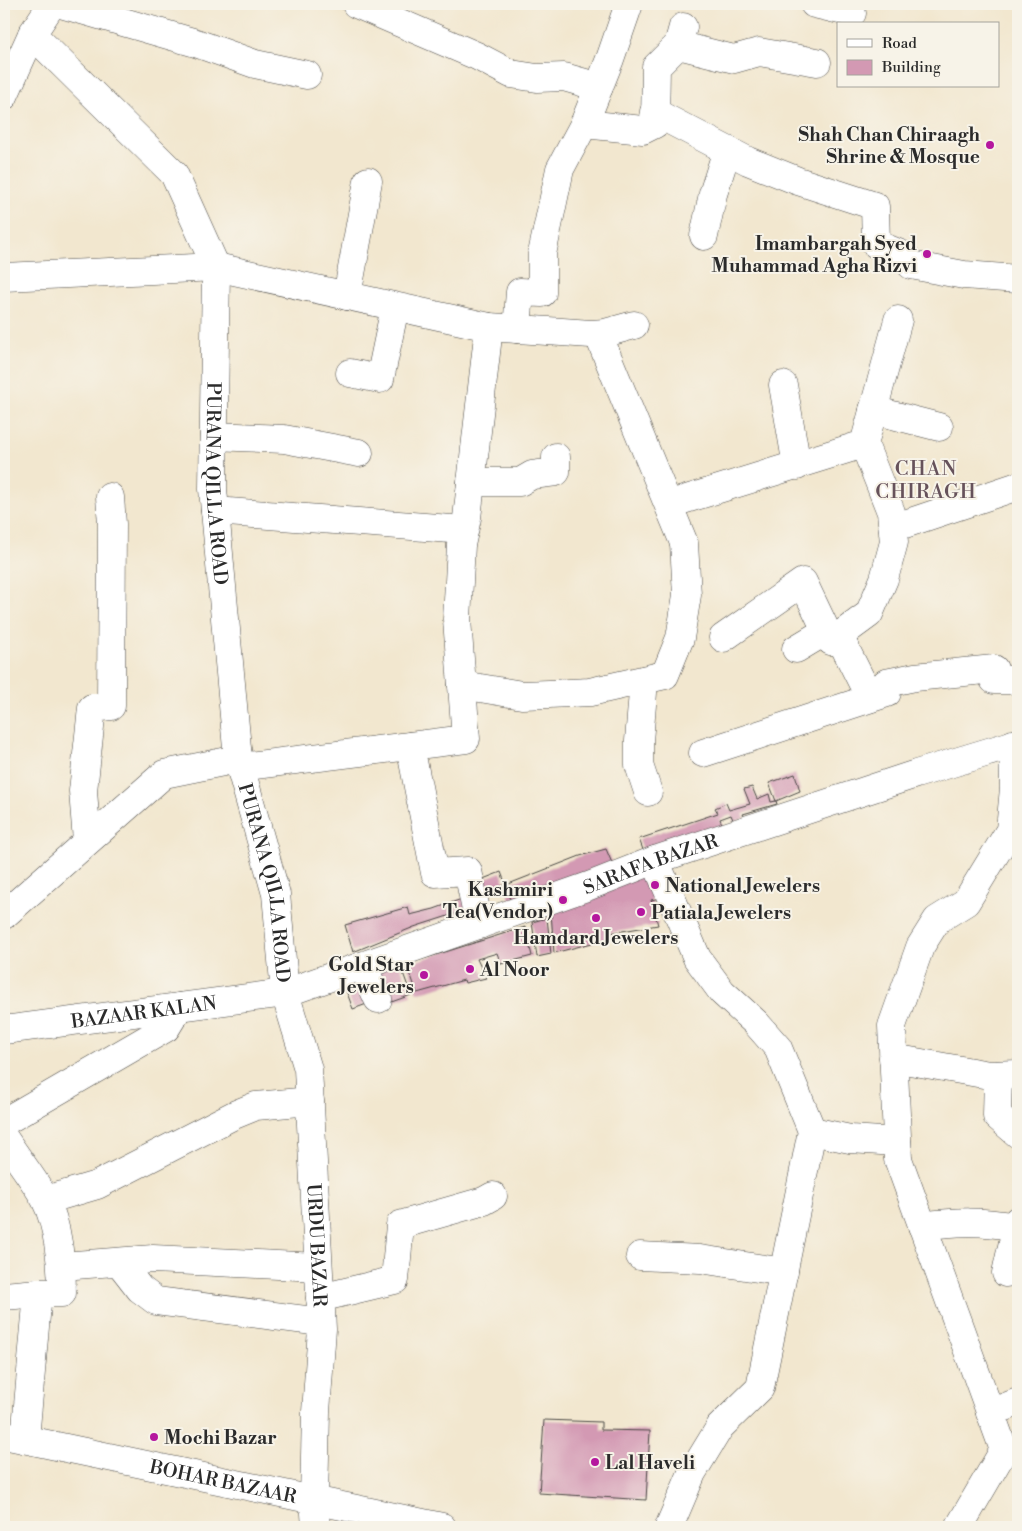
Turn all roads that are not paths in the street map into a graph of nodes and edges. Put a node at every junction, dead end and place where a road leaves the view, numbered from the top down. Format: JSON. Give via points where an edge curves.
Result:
{"nodes":[{"id":1,"x":52,"y":4,"type":"edge"},
{"id":2,"x":61,"y":4,"type":"edge"},
{"id":3,"x":357,"y":4,"type":"edge"},
{"id":4,"x":629,"y":4,"type":"edge"},
{"id":5,"x":814,"y":4,"type":"edge"},
{"id":6,"x":852,"y":13,"type":"dead end"},
{"id":7,"x":32,"y":34,"type":"junction"},
{"id":8,"x":817,"y":62,"type":"dead end"},
{"id":9,"x":307,"y":76,"type":"dead end"},
{"id":10,"x":599,"y":87,"type":"junction"},
{"id":11,"x":4,"y":96,"type":"edge"},
{"id":12,"x":654,"y":112,"type":"junction"},
{"id":13,"x":584,"y":124,"type":"junction"},
{"id":14,"x":727,"y":150,"type":"junction"},
{"id":15,"x":368,"y":181,"type":"dead end"},
{"id":16,"x":704,"y":236,"type":"dead end"},
{"id":17,"x":216,"y":267,"type":"junction"},
{"id":18,"x":4,"y":277,"type":"edge"},
{"id":19,"x":1018,"y":279,"type":"edge"},
{"id":20,"x":347,"y":296,"type":"junction"},
{"id":21,"x":395,"y":307,"type":"junction"},
{"id":22,"x":898,"y":320,"type":"dead end"},
{"id":23,"x":634,"y":325,"type":"dead end"},
{"id":24,"x":489,"y":327,"type":"junction"},
{"id":25,"x":517,"y":329,"type":"junction"},
{"id":26,"x":598,"y":334,"type":"junction"},
{"id":27,"x":350,"y":373,"type":"dead end"},
{"id":28,"x":783,"y":385,"type":"dead end"},
{"id":29,"x":873,"y":410,"type":"junction"},
{"id":30,"x":939,"y":427,"type":"dead end"},
{"id":31,"x":214,"y":436,"type":"junction"},
{"id":32,"x":864,"y":444,"type":"junction"},
{"id":33,"x":359,"y":453,"type":"dead end"},
{"id":34,"x":556,"y":457,"type":"dead end"},
{"id":35,"x":797,"y":466,"type":"junction"},
{"id":36,"x":471,"y":482,"type":"junction"},
{"id":37,"x":1018,"y":486,"type":"edge"},
{"id":38,"x":110,"y":497,"type":"dead end"},
{"id":39,"x":670,"y":504,"type":"junction"},
{"id":40,"x":215,"y":510,"type":"junction"},
{"id":41,"x":893,"y":528,"type":"junction"},
{"id":42,"x":464,"y":530,"type":"junction"},
{"id":43,"x":832,"y":634,"type":"junction"},
{"id":44,"x":723,"y":638,"type":"dead end"},
{"id":45,"x":796,"y":649,"type":"dead end"},
{"id":46,"x":644,"y":680,"type":"junction"},
{"id":47,"x":1018,"y":680,"type":"edge"},
{"id":48,"x":462,"y":685,"type":"junction"},
{"id":49,"x":870,"y":698,"type":"junction"},
{"id":50,"x":1016,"y":744,"type":"edge"},
{"id":51,"x":410,"y":746,"type":"junction"},
{"id":52,"x":703,"y":753,"type":"dead end"},
{"id":53,"x":239,"y":763,"type":"junction"},
{"id":54,"x":648,"y":792,"type":"dead end"},
{"id":55,"x":87,"y":841,"type":"junction"},
{"id":56,"x":655,"y":860,"type":"junction"},
{"id":57,"x":4,"y":914,"type":"edge"},
{"id":58,"x":479,"y":925,"type":"junction"},
{"id":59,"x":363,"y":966,"type":"junction"},
{"id":60,"x":285,"y":993,"type":"junction"},
{"id":61,"x":378,"y":999,"type":"dead end"},
{"id":62,"x":179,"y":1007,"type":"junction"},
{"id":63,"x":4,"y":1030,"type":"edge"},
{"id":64,"x":893,"y":1058,"type":"junction"},
{"id":65,"x":1008,"y":1074,"type":"edge"},
{"id":66,"x":310,"y":1101,"type":"junction"},
{"id":67,"x":4,"y":1122,"type":"edge"},
{"id":68,"x":812,"y":1131,"type":"junction"},
{"id":69,"x":1018,"y":1134,"type":"edge"},
{"id":70,"x":4,"y":1138,"type":"edge"},
{"id":71,"x":897,"y":1142,"type":"junction"},
{"id":72,"x":492,"y":1196,"type":"dead end"},
{"id":73,"x":46,"y":1200,"type":"junction"},
{"id":74,"x":1018,"y":1223,"type":"edge"},
{"id":75,"x":922,"y":1226,"type":"junction"},
{"id":76,"x":640,"y":1256,"type":"dead end"},
{"id":77,"x":118,"y":1262,"type":"junction"},
{"id":78,"x":62,"y":1266,"type":"junction"},
{"id":79,"x":318,"y":1267,"type":"junction"},
{"id":80,"x":784,"y":1272,"type":"junction"},
{"id":81,"x":1006,"y":1273,"type":"dead end"},
{"id":82,"x":38,"y":1293,"type":"junction"},
{"id":83,"x":4,"y":1296,"type":"edge"},
{"id":84,"x":320,"y":1310,"type":"junction"},
{"id":85,"x":1018,"y":1402,"type":"edge"},
{"id":86,"x":990,"y":1412,"type":"junction"},
{"id":87,"x":14,"y":1437,"type":"edge"},
{"id":88,"x":1018,"y":1460,"type":"edge"},
{"id":89,"x":990,"y":1473,"type":"junction"},
{"id":90,"x":314,"y":1500,"type":"junction"},
{"id":91,"x":316,"y":1527,"type":"edge"},
{"id":92,"x":442,"y":1527,"type":"edge"},
{"id":93,"x":670,"y":1527,"type":"edge"},
{"id":94,"x":959,"y":1527,"type":"edge"}],
"edges":[{"from":1,"to":7,"type":"street"},
{"from":2,"to":9,"type":"street","via":[[196,43],[255,64]]},
{"from":3,"to":10,"type":"street","via":[[511,74],[536,78],[564,77]]},
{"from":4,"to":10,"type":"street"},
{"from":5,"to":6,"type":"street"},
{"from":7,"to":11,"type":"street"},
{"from":7,"to":17,"type":"street","name":"PURANA QILLA ROAD","via":[[174,174]]},
{"from":8,"to":12,"type":"street","via":[[759,52],[734,59],[680,36],[656,67]]},
{"from":10,"to":13,"type":"street"},
{"from":12,"to":13,"type":"street","via":[[655,124],[642,130]]},
{"from":12,"to":14,"type":"street"},
{"from":13,"to":25,"type":"street","via":[[560,169],[542,254],[542,292],[520,292]]},
{"from":14,"to":16,"type":"street"},
{"from":14,"to":19,"type":"street","via":[[798,181],[875,206],[876,244],[905,256],[911,264],[964,275]]},
{"from":15,"to":20,"type":"street"},
{"from":17,"to":18,"type":"street"},
{"from":17,"to":20,"type":"street"},
{"from":17,"to":31,"type":"street","name":"PURANA QILLA ROAD"},
{"from":20,"to":21,"type":"street"},
{"from":21,"to":24,"type":"street"},
{"from":21,"to":27,"type":"street","via":[[380,379]]},
{"from":22,"to":29,"type":"street"},
{"from":23,"to":26,"type":"street"},
{"from":24,"to":25,"type":"street"},
{"from":24,"to":36,"type":"street"},
{"from":25,"to":26,"type":"street"},
{"from":26,"to":39,"type":"street"},
{"from":28,"to":35,"type":"street"},
{"from":29,"to":30,"type":"street"},
{"from":29,"to":32,"type":"street"},
{"from":31,"to":33,"type":"street","via":[[284,438]]},
{"from":31,"to":40,"type":"street","name":"PURANA QILLA ROAD"},
{"from":32,"to":35,"type":"street"},
{"from":32,"to":41,"type":"street","via":[[891,512]]},
{"from":34,"to":36,"type":"street","via":[[556,472],[532,476],[520,482]]},
{"from":35,"to":39,"type":"street"},
{"from":36,"to":42,"type":"street"},
{"from":37,"to":41,"type":"street"},
{"from":38,"to":55,"type":"street","via":[[111,706],[92,708],[83,791]]},
{"from":39,"to":46,"type":"street","via":[[684,543],[687,595],[680,638],[665,675]]},
{"from":40,"to":42,"type":"street"},
{"from":40,"to":53,"type":"street","name":"PURANA QILLA ROAD"},
{"from":41,"to":43,"type":"street","via":[[894,542],[884,579],[869,614]]},
{"from":42,"to":48,"type":"street","via":[[457,619]]},
{"from":43,"to":44,"type":"street","via":[[803,582]]},
{"from":43,"to":45,"type":"street"},
{"from":43,"to":49,"type":"street"},
{"from":46,"to":48,"type":"street","via":[[590,692],[522,695]]},
{"from":46,"to":54,"type":"street","via":[[639,766]]},
{"from":47,"to":49,"type":"street","via":[[994,680],[994,669],[915,677],[886,683],[887,693]]},
{"from":48,"to":51,"type":"street","via":[[466,739]]},
{"from":49,"to":52,"type":"street"},
{"from":50,"to":56,"type":"street","name":"SARAFA BAZAR"},
{"from":50,"to":64,"type":"street","via":[[1010,830],[966,902],[937,920],[920,947],[892,1026]]},
{"from":51,"to":53,"type":"street"},
{"from":51,"to":58,"type":"street","via":[[435,873],[468,871]]},
{"from":53,"to":55,"type":"street","via":[[164,774]]},
{"from":53,"to":60,"type":"street","name":"PURANA QILLA ROAD","via":[[276,894]]},
{"from":55,"to":57,"type":"street"},
{"from":56,"to":58,"type":"street","name":"SARAFA BAZAR"},
{"from":56,"to":68,"type":"street","via":[[697,958],[722,992],[756,1022],[778,1048]]},
{"from":58,"to":59,"type":"street","name":"SARAFA BAZAR"},
{"from":59,"to":60,"type":"street","name":"SARAFA BAZAR"},
{"from":59,"to":61,"type":"street"},
{"from":60,"to":62,"type":"street","name":"BAZAAR KALAN"},
{"from":60,"to":66,"type":"street","name":"URDU BAZAR","via":[[308,1069]]},
{"from":62,"to":63,"type":"street","name":"BAZAAR KALAN"},
{"from":62,"to":67,"type":"street","via":[[166,1028]]},
{"from":64,"to":65,"type":"street"},
{"from":64,"to":71,"type":"street"},
{"from":65,"to":69,"type":"street","via":[[997,1116]]},
{"from":66,"to":73,"type":"street","via":[[256,1106],[97,1185]]},
{"from":66,"to":79,"type":"street","name":"URDU BAZAR"},
{"from":68,"to":71,"type":"street"},
{"from":68,"to":80,"type":"street"},
{"from":70,"to":73,"type":"street"},
{"from":71,"to":75,"type":"street","via":[[898,1159]]},
{"from":72,"to":84,"type":"street","via":[[400,1225],[395,1280]]},
{"from":73,"to":78,"type":"street"},
{"from":74,"to":75,"type":"street","via":[[959,1220]]},
{"from":74,"to":81,"type":"street"},
{"from":75,"to":86,"type":"street"},
{"from":76,"to":80,"type":"street","via":[[700,1259]]},
{"from":77,"to":78,"type":"street"},
{"from":77,"to":79,"type":"street","via":[[153,1259]]},
{"from":77,"to":84,"type":"street","via":[[140,1289],[156,1301]]},
{"from":78,"to":82,"type":"street","via":[[62,1293]]},
{"from":79,"to":84,"type":"street","name":"URDU BAZAR"},
{"from":80,"to":93,"type":"street","via":[[760,1388],[720,1427],[692,1472]]},
{"from":82,"to":83,"type":"street"},
{"from":82,"to":87,"type":"street"},
{"from":84,"to":90,"type":"street","name":"URDU BAZAR"},
{"from":85,"to":86,"type":"street"},
{"from":86,"to":89,"type":"street","via":[[1004,1450]]},
{"from":87,"to":90,"type":"street","name":"BOHAR BAZAAR"},
{"from":88,"to":89,"type":"street"},
{"from":89,"to":94,"type":"street"},
{"from":90,"to":91,"type":"street","name":"URDU BAZAR"},
{"from":90,"to":92,"type":"street","name":"BOHAR BAZAAR"}]}
